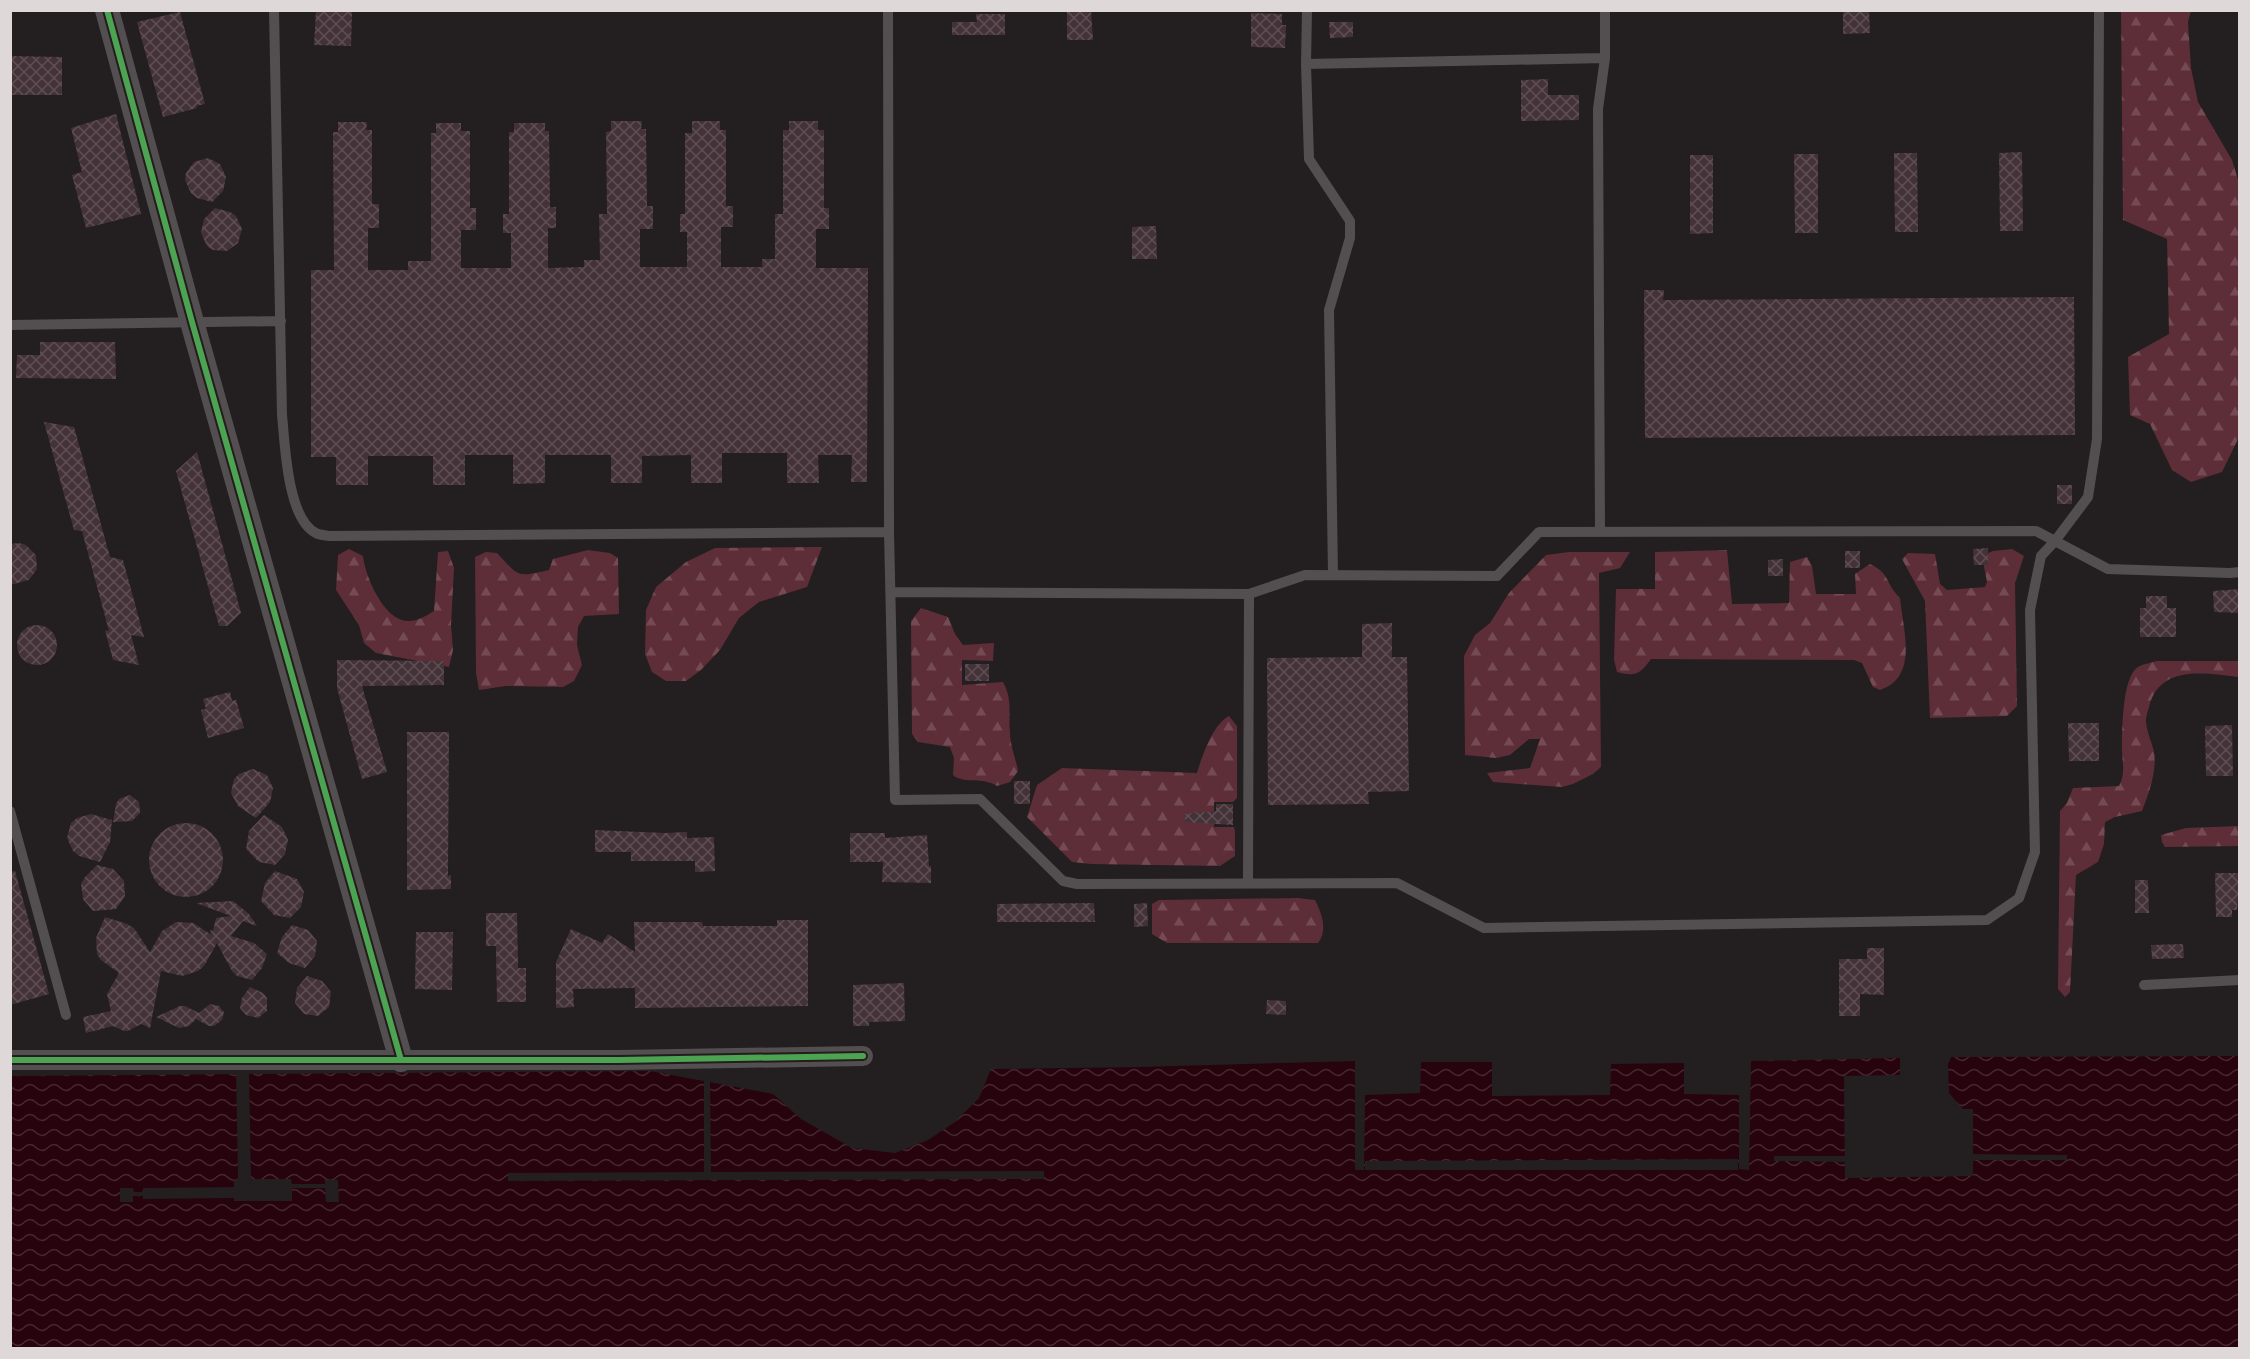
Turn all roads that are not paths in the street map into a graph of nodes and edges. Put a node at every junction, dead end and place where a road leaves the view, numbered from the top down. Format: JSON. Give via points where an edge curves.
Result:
{"nodes":[{"id":1,"x":107,"y":10,"type":"edge"},
{"id":2,"x":274,"y":10,"type":"edge"},
{"id":3,"x":888,"y":10,"type":"edge"},
{"id":4,"x":1307,"y":10,"type":"edge"},
{"id":5,"x":1605,"y":10,"type":"edge"},
{"id":6,"x":2099,"y":10,"type":"edge"},
{"id":7,"x":1605,"y":58,"type":"junction"},
{"id":8,"x":1306,"y":64,"type":"junction"},
{"id":9,"x":281,"y":321,"type":"junction"},
{"id":10,"x":192,"y":322,"type":"junction"},
{"id":11,"x":10,"y":325,"type":"edge"},
{"id":12,"x":889,"y":532,"type":"junction"},
{"id":13,"x":1600,"y":532,"type":"junction"},
{"id":14,"x":2055,"y":541,"type":"junction"},
{"id":15,"x":2240,"y":572,"type":"edge"},
{"id":16,"x":1333,"y":575,"type":"junction"},
{"id":17,"x":892,"y":592,"type":"junction"},
{"id":18,"x":1249,"y":594,"type":"junction"},
{"id":19,"x":10,"y":811,"type":"edge"},
{"id":20,"x":1248,"y":884,"type":"junction"},
{"id":21,"x":2240,"y":980,"type":"edge"},
{"id":22,"x":2144,"y":985,"type":"dead end"},
{"id":23,"x":66,"y":1015,"type":"dead end"},
{"id":24,"x":863,"y":1056,"type":"dead end"},
{"id":25,"x":10,"y":1060,"type":"edge"},
{"id":26,"x":400,"y":1060,"type":"junction"}],
"edges":[{"from":1,"to":10,"type":"street"},
{"from":2,"to":9,"type":"lane"},
{"from":3,"to":12,"type":"lane"},
{"from":4,"to":8,"type":"lane"},
{"from":5,"to":7,"type":"lane"},
{"from":6,"to":14,"type":"lane","via":[[2097,439],[2088,496]]},
{"from":7,"to":8,"type":"lane"},
{"from":7,"to":13,"type":"lane","via":[[1598,109]]},
{"from":8,"to":16,"type":"lane","via":[[1309,159],[1350,221],[1350,238],[1329,310]]},
{"from":9,"to":10,"type":"lane"},
{"from":9,"to":12,"type":"lane","via":[[282,415],[288,479],[303,521],[315,533],[329,536]]},
{"from":10,"to":11,"type":"lane"},
{"from":10,"to":26,"type":"street"},
{"from":12,"to":17,"type":"lane"},
{"from":13,"to":14,"type":"lane","via":[[2036,531]]},
{"from":13,"to":16,"type":"lane","via":[[1539,532],[1497,576]]},
{"from":14,"to":15,"type":"lane","via":[[2108,569]]},
{"from":14,"to":20,"type":"lane","via":[[2042,556],[2030,610],[2035,852],[2019,898],[1987,920],[1484,928],[1397,883]]},
{"from":16,"to":18,"type":"lane","via":[[1305,575]]},
{"from":17,"to":18,"type":"lane"},
{"from":17,"to":20,"type":"lane","via":[[895,800],[981,799],[1063,881]]},
{"from":18,"to":20,"type":"lane"},
{"from":19,"to":23,"type":"lane"},
{"from":21,"to":22,"type":"lane"},
{"from":24,"to":26,"type":"street"},
{"from":25,"to":26,"type":"street"}]}
